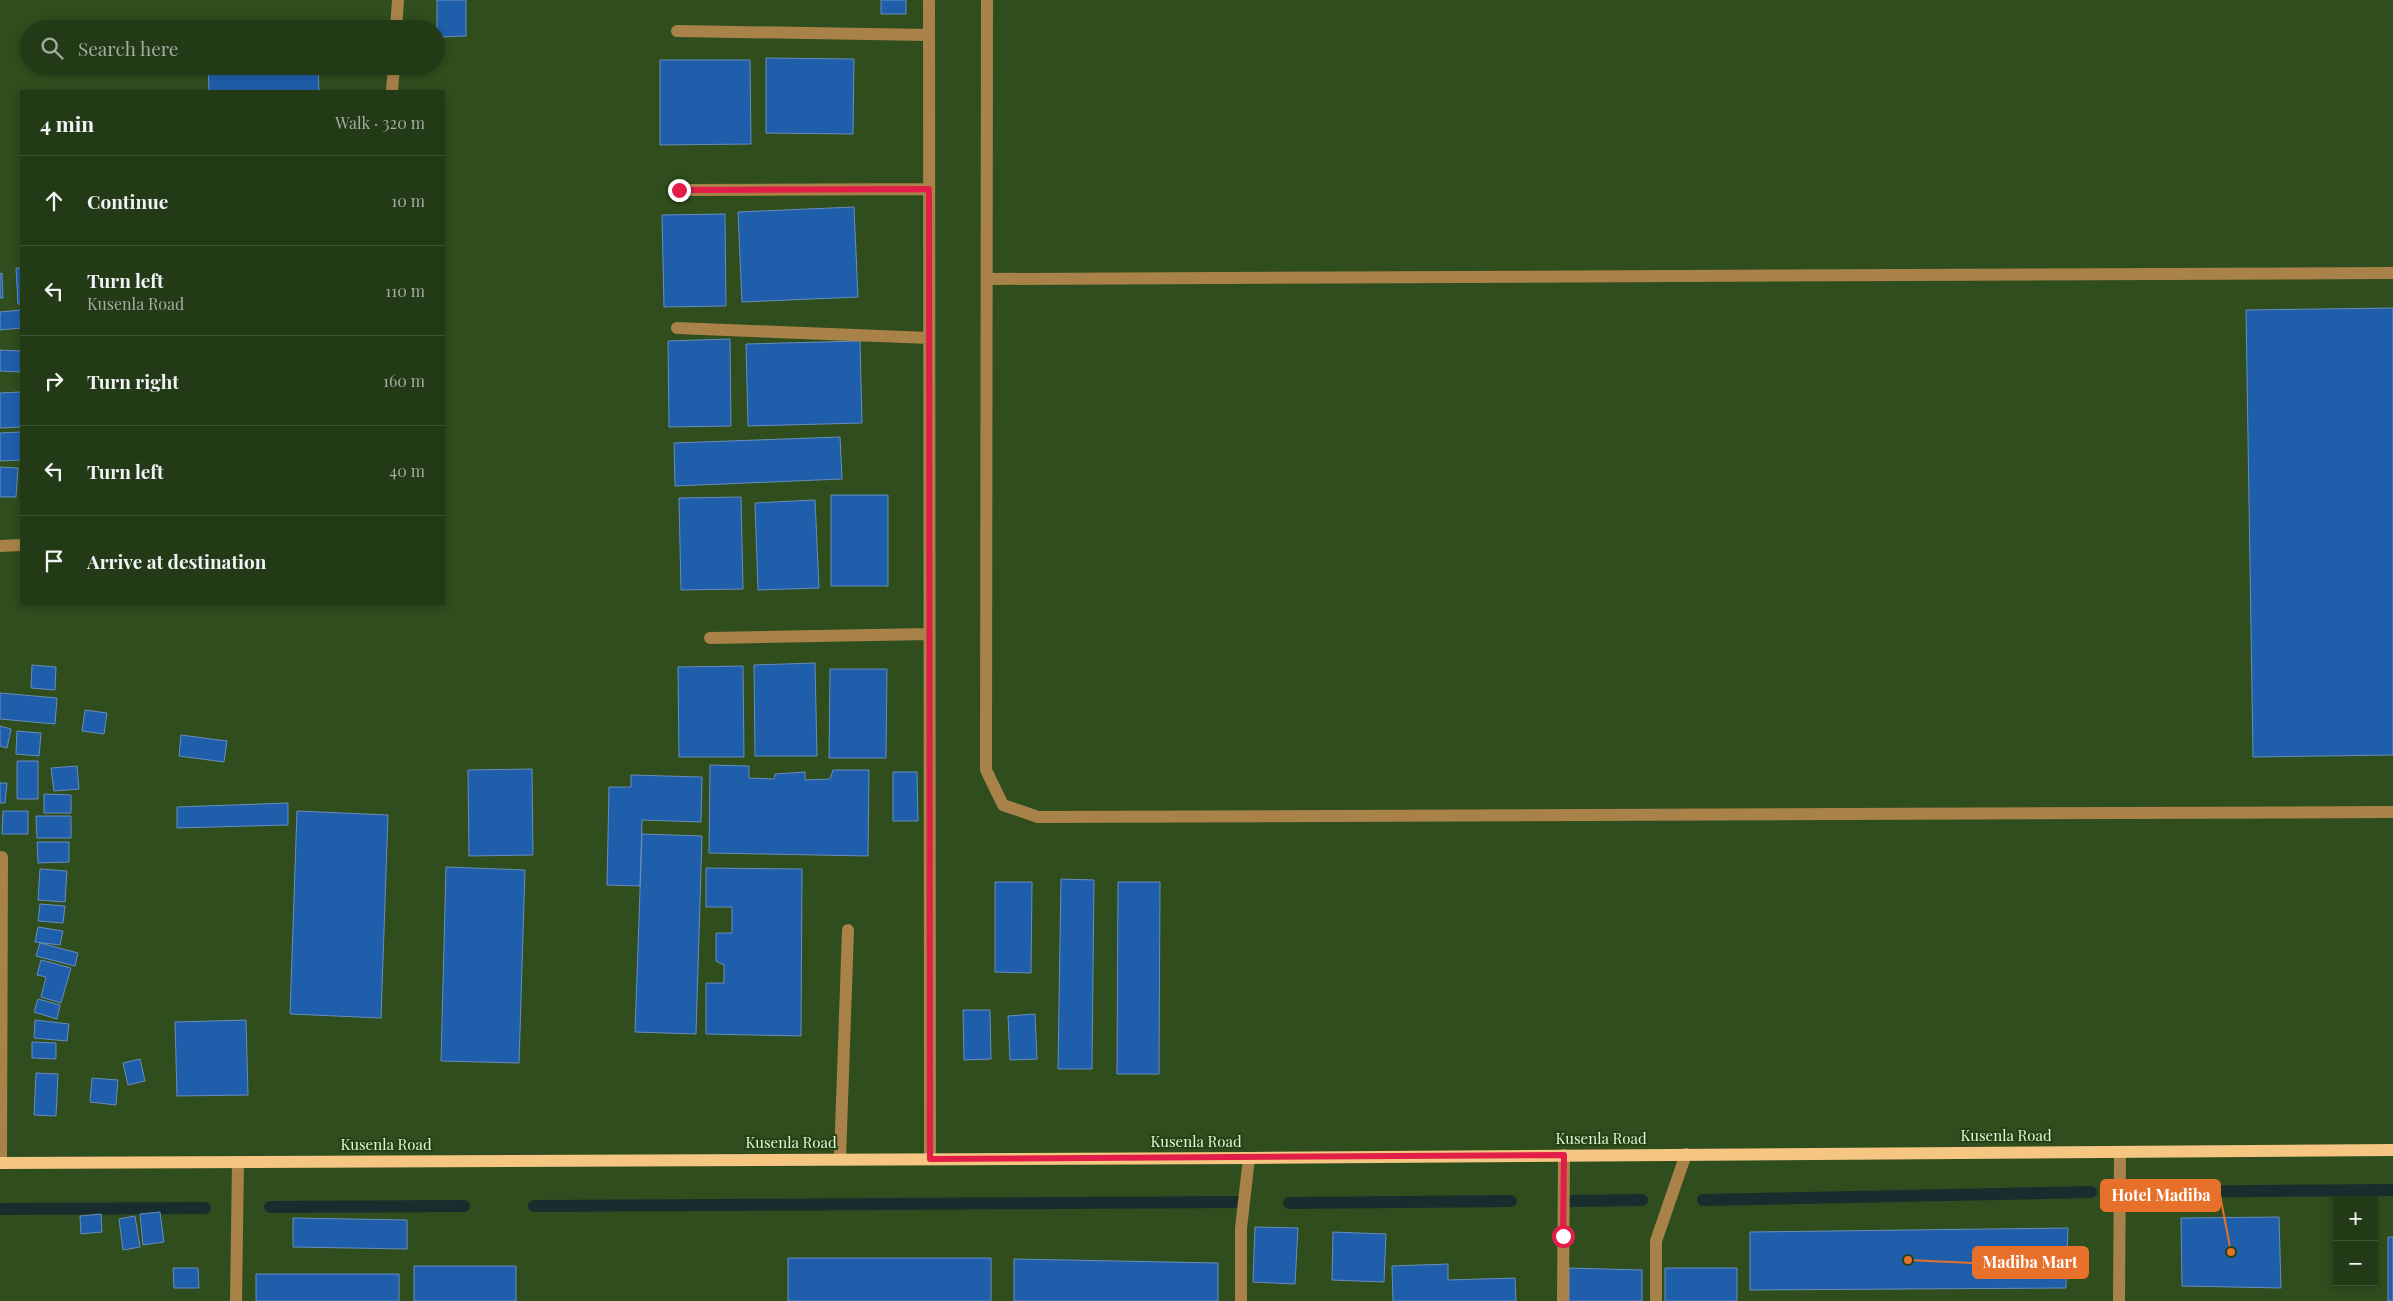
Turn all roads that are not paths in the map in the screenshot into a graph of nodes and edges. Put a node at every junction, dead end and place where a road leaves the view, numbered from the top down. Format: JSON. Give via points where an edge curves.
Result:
{"nodes":[{"id":1,"x":398,"y":0,"type":"edge"},
{"id":2,"x":929,"y":0,"type":"edge"},
{"id":3,"x":987,"y":0,"type":"edge"},
{"id":4,"x":397,"y":20,"type":"edge"},
{"id":5,"x":677,"y":31,"type":"dead end"},
{"id":6,"x":929,"y":35,"type":"junction"},
{"id":7,"x":393,"y":75,"type":"edge"},
{"id":8,"x":392,"y":90,"type":"edge"},
{"id":9,"x":929,"y":189,"type":"junction"},
{"id":10,"x":679,"y":190,"type":"dead end"},
{"id":11,"x":2393,"y":273,"type":"edge"},
{"id":12,"x":987,"y":279,"type":"junction"},
{"id":13,"x":677,"y":328,"type":"dead end"},
{"id":14,"x":929,"y":338,"type":"junction"},
{"id":15,"x":20,"y":545,"type":"edge"},
{"id":16,"x":0,"y":546,"type":"edge"},
{"id":17,"x":929,"y":634,"type":"junction"},
{"id":18,"x":710,"y":638,"type":"dead end"},
{"id":19,"x":2393,"y":812,"type":"edge"},
{"id":20,"x":2,"y":857,"type":"dead end"},
{"id":21,"x":848,"y":930,"type":"dead end"},
{"id":22,"x":0,"y":1074,"type":"edge"},
{"id":23,"x":2393,"y":1150,"type":"edge"},
{"id":24,"x":2120,"y":1152,"type":"junction"},
{"id":25,"x":1686,"y":1154,"type":"junction"},
{"id":26,"x":1564,"y":1155,"type":"junction"},
{"id":27,"x":1249,"y":1158,"type":"junction"},
{"id":28,"x":840,"y":1159,"type":"junction"},
{"id":29,"x":930,"y":1159,"type":"junction"},
{"id":30,"x":238,"y":1162,"type":"junction"},
{"id":31,"x":0,"y":1163,"type":"edge"},
{"id":32,"x":236,"y":1301,"type":"edge"},
{"id":33,"x":1241,"y":1301,"type":"edge"},
{"id":34,"x":1563,"y":1301,"type":"edge"},
{"id":35,"x":1656,"y":1301,"type":"edge"},
{"id":36,"x":2119,"y":1301,"type":"edge"}],
"edges":[{"from":1,"to":4,"type":"street"},
{"from":2,"to":6,"type":"street"},
{"from":3,"to":12,"type":"street"},
{"from":5,"to":6,"type":"street"},
{"from":6,"to":9,"type":"street"},
{"from":7,"to":8,"type":"street"},
{"from":9,"to":10,"type":"street"},
{"from":9,"to":14,"type":"street"},
{"from":11,"to":12,"type":"street"},
{"from":12,"to":19,"type":"street","via":[[986,770],[1003,805],[1038,817]]},
{"from":13,"to":14,"type":"street"},
{"from":14,"to":17,"type":"street"},
{"from":15,"to":16,"type":"street"},
{"from":17,"to":18,"type":"street"},
{"from":17,"to":29,"type":"street"},
{"from":20,"to":22,"type":"street"},
{"from":21,"to":28,"type":"street"},
{"from":22,"to":31,"type":"street"},
{"from":23,"to":24,"type":"main road","name":"Kusenla Road"},
{"from":24,"to":25,"type":"main road","name":"Kusenla Road"},
{"from":24,"to":36,"type":"street"},
{"from":25,"to":26,"type":"main road","name":"Kusenla Road"},
{"from":25,"to":35,"type":"street","via":[[1656,1241]]},
{"from":26,"to":27,"type":"main road","name":"Kusenla Road"},
{"from":26,"to":34,"type":"street"},
{"from":27,"to":29,"type":"main road","name":"Kusenla Road"},
{"from":27,"to":33,"type":"street","via":[[1241,1228]]},
{"from":28,"to":29,"type":"main road","name":"Kusenla Road"},
{"from":28,"to":30,"type":"main road","name":"Kusenla Road"},
{"from":30,"to":31,"type":"main road","name":"Kusenla Road"},
{"from":30,"to":32,"type":"street"}]}
